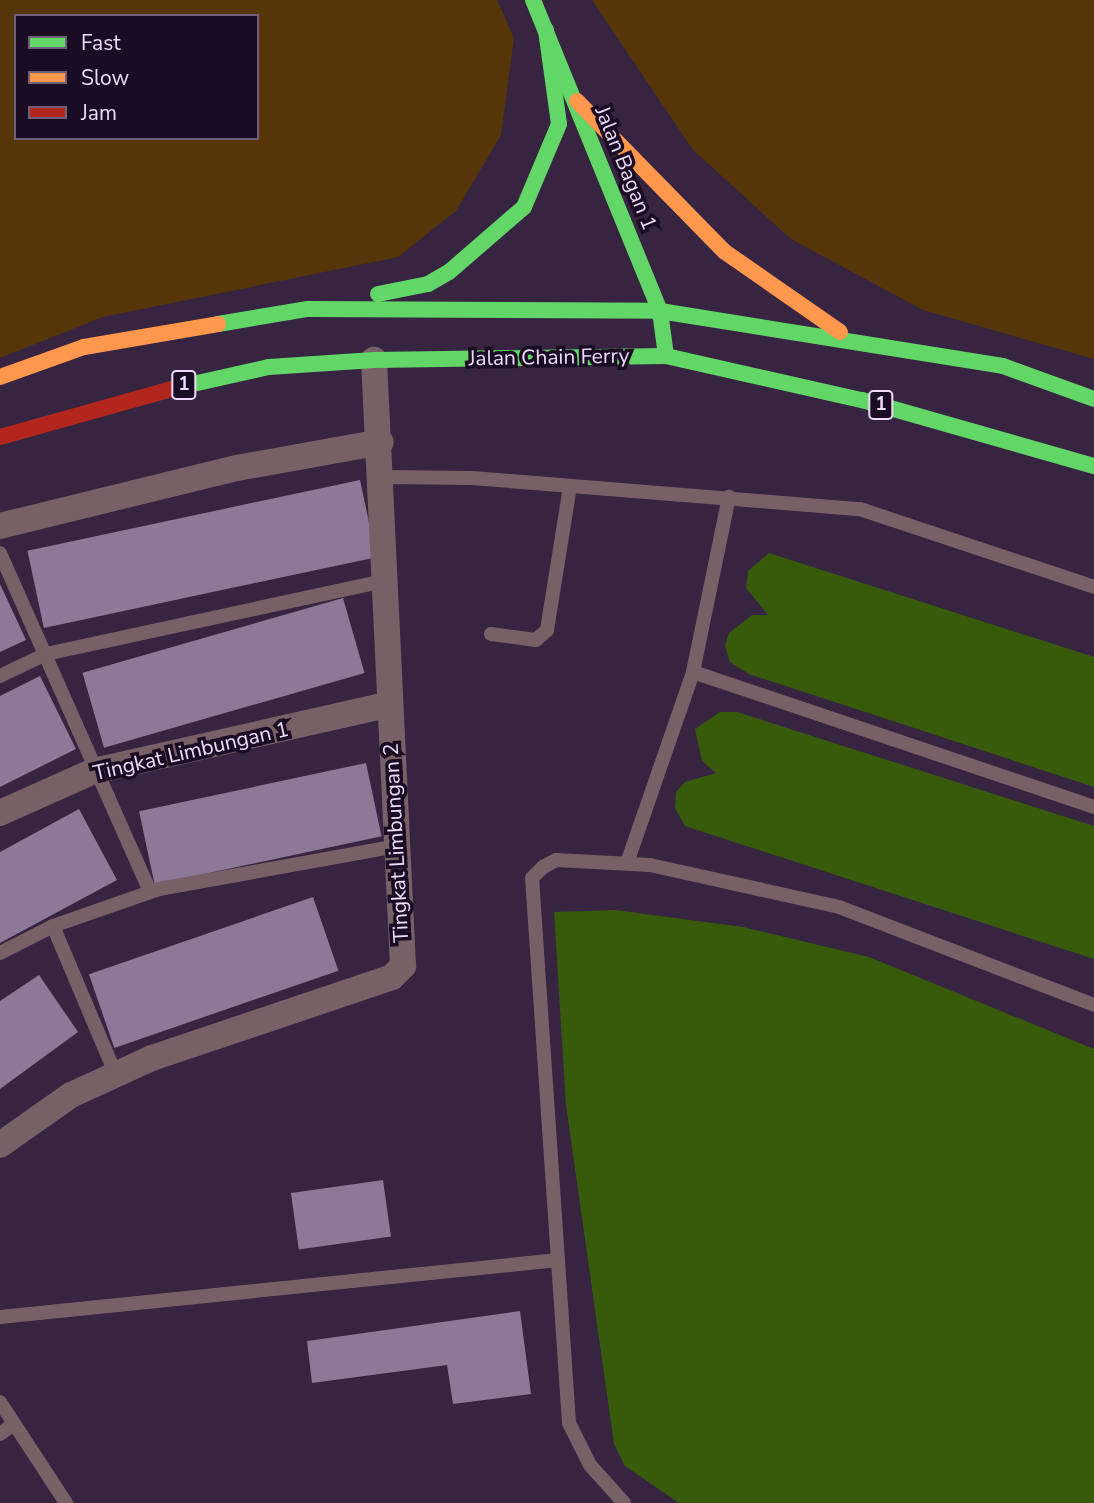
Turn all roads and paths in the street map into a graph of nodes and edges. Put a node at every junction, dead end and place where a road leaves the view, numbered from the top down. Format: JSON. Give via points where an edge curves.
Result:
{"nodes":[{"id":1,"x":533,"y":0,"type":"edge"},
{"id":2,"x":546,"y":30,"type":"junction"},
{"id":3,"x":577,"y":101,"type":"junction"},
{"id":4,"x":308,"y":309,"type":"junction"},
{"id":5,"x":660,"y":311,"type":"junction"},
{"id":6,"x":848,"y":337,"type":"junction"},
{"id":7,"x":666,"y":356,"type":"junction"},
{"id":8,"x":374,"y":360,"type":"junction"},
{"id":9,"x":0,"y":377,"type":"edge"},
{"id":10,"x":1094,"y":399,"type":"edge"},
{"id":11,"x":0,"y":437,"type":"edge"},
{"id":12,"x":381,"y":442,"type":"junction"},
{"id":13,"x":1094,"y":466,"type":"edge"},
{"id":14,"x":383,"y":477,"type":"junction"},
{"id":15,"x":570,"y":486,"type":"junction"},
{"id":16,"x":729,"y":497,"type":"junction"},
{"id":17,"x":0,"y":526,"type":"edge"},
{"id":18,"x":0,"y":553,"type":"edge"},
{"id":19,"x":388,"y":580,"type":"junction"},
{"id":20,"x":1094,"y":587,"type":"edge"},
{"id":21,"x":491,"y":634,"type":"dead end"},
{"id":22,"x":46,"y":654,"type":"junction"},
{"id":23,"x":694,"y":672,"type":"junction"},
{"id":24,"x":0,"y":676,"type":"edge"},
{"id":25,"x":387,"y":705,"type":"junction"},
{"id":26,"x":94,"y":771,"type":"junction"},
{"id":27,"x":1094,"y":807,"type":"edge"},
{"id":28,"x":0,"y":813,"type":"edge"},
{"id":29,"x":398,"y":846,"type":"junction"},
{"id":30,"x":650,"y":865,"type":"junction"},
{"id":31,"x":150,"y":892,"type":"junction"},
{"id":32,"x":53,"y":926,"type":"junction"},
{"id":33,"x":0,"y":953,"type":"edge"},
{"id":34,"x":1094,"y":1005,"type":"edge"},
{"id":35,"x":116,"y":1074,"type":"junction"},
{"id":36,"x":0,"y":1144,"type":"edge"},
{"id":37,"x":558,"y":1260,"type":"junction"},
{"id":38,"x":0,"y":1317,"type":"edge"},
{"id":39,"x":0,"y":1402,"type":"edge"},
{"id":40,"x":14,"y":1424,"type":"junction"},
{"id":41,"x":0,"y":1433,"type":"edge"},
{"id":42,"x":66,"y":1503,"type":"edge"},
{"id":43,"x":624,"y":1503,"type":"edge"}],
"edges":[{"from":1,"to":2,"type":"main road","name":"Jalan Bagan 1"},
{"from":2,"to":3,"type":"main road","name":"Jalan Bagan 1"},
{"from":2,"to":4,"type":"main road","via":[[559,124],[524,207],[471,256],[428,284]]},
{"from":3,"to":5,"type":"main road","name":"Jalan Bagan 1"},
{"from":3,"to":6,"type":"main road","via":[[724,252]]},
{"from":4,"to":5,"type":"main road"},
{"from":4,"to":9,"type":"main road","via":[[84,347]]},
{"from":5,"to":6,"type":"main road"},
{"from":5,"to":7,"type":"main road","name":"Jalan Bagan 1"},
{"from":6,"to":10,"type":"main road","via":[[1003,366]]},
{"from":7,"to":8,"type":"main road","name":"Jalan Chain Ferry","number":"1"},
{"from":7,"to":13,"type":"main road","name":"Jalan Chain Ferry","number":"1","via":[[862,400]]},
{"from":8,"to":11,"type":"main road","name":"Jalan Chain Ferry","number":"1","via":[[235,373],[57,416]]},
{"from":8,"to":12,"type":"street","name":"Tingkat Limbungan 2"},
{"from":12,"to":14,"type":"street","name":"Tingkat Limbungan 2"},
{"from":12,"to":17,"type":"street","via":[[237,468]]},
{"from":14,"to":15,"type":"lane"},
{"from":14,"to":19,"type":"street","name":"Tingkat Limbungan 2"},
{"from":15,"to":16,"type":"lane"},
{"from":15,"to":21,"type":"lane","via":[[547,630],[536,640]]},
{"from":16,"to":20,"type":"lane","via":[[860,509]]},
{"from":16,"to":23,"type":"lane"},
{"from":18,"to":22,"type":"lane"},
{"from":19,"to":22,"type":"lane"},
{"from":19,"to":25,"type":"street","name":"Tingkat Limbungan 2"},
{"from":22,"to":24,"type":"lane"},
{"from":22,"to":26,"type":"lane"},
{"from":23,"to":27,"type":"lane"},
{"from":23,"to":30,"type":"lane","via":[[627,863]]},
{"from":25,"to":26,"type":"street","name":"Tingkat Limbungan 1"},
{"from":25,"to":29,"type":"street","name":"Tingkat Limbungan 2"},
{"from":26,"to":28,"type":"street","name":"Tingkat Limbungan 1"},
{"from":26,"to":31,"type":"lane"},
{"from":29,"to":31,"type":"lane"},
{"from":29,"to":35,"type":"street","name":"Tingkat Limbungan 2","via":[[403,966],[392,977]]},
{"from":30,"to":34,"type":"lane","via":[[839,907]]},
{"from":30,"to":37,"type":"lane","via":[[556,860],[532,878]]},
{"from":31,"to":32,"type":"lane"},
{"from":32,"to":33,"type":"lane"},
{"from":32,"to":35,"type":"lane"},
{"from":35,"to":36,"type":"street","name":"Tingkat Limbungan 2","via":[[71,1096]]},
{"from":37,"to":38,"type":"lane"},
{"from":37,"to":43,"type":"lane","via":[[569,1423],[590,1465]]},
{"from":39,"to":40,"type":"lane"},
{"from":40,"to":41,"type":"lane"},
{"from":40,"to":42,"type":"lane"}]}
